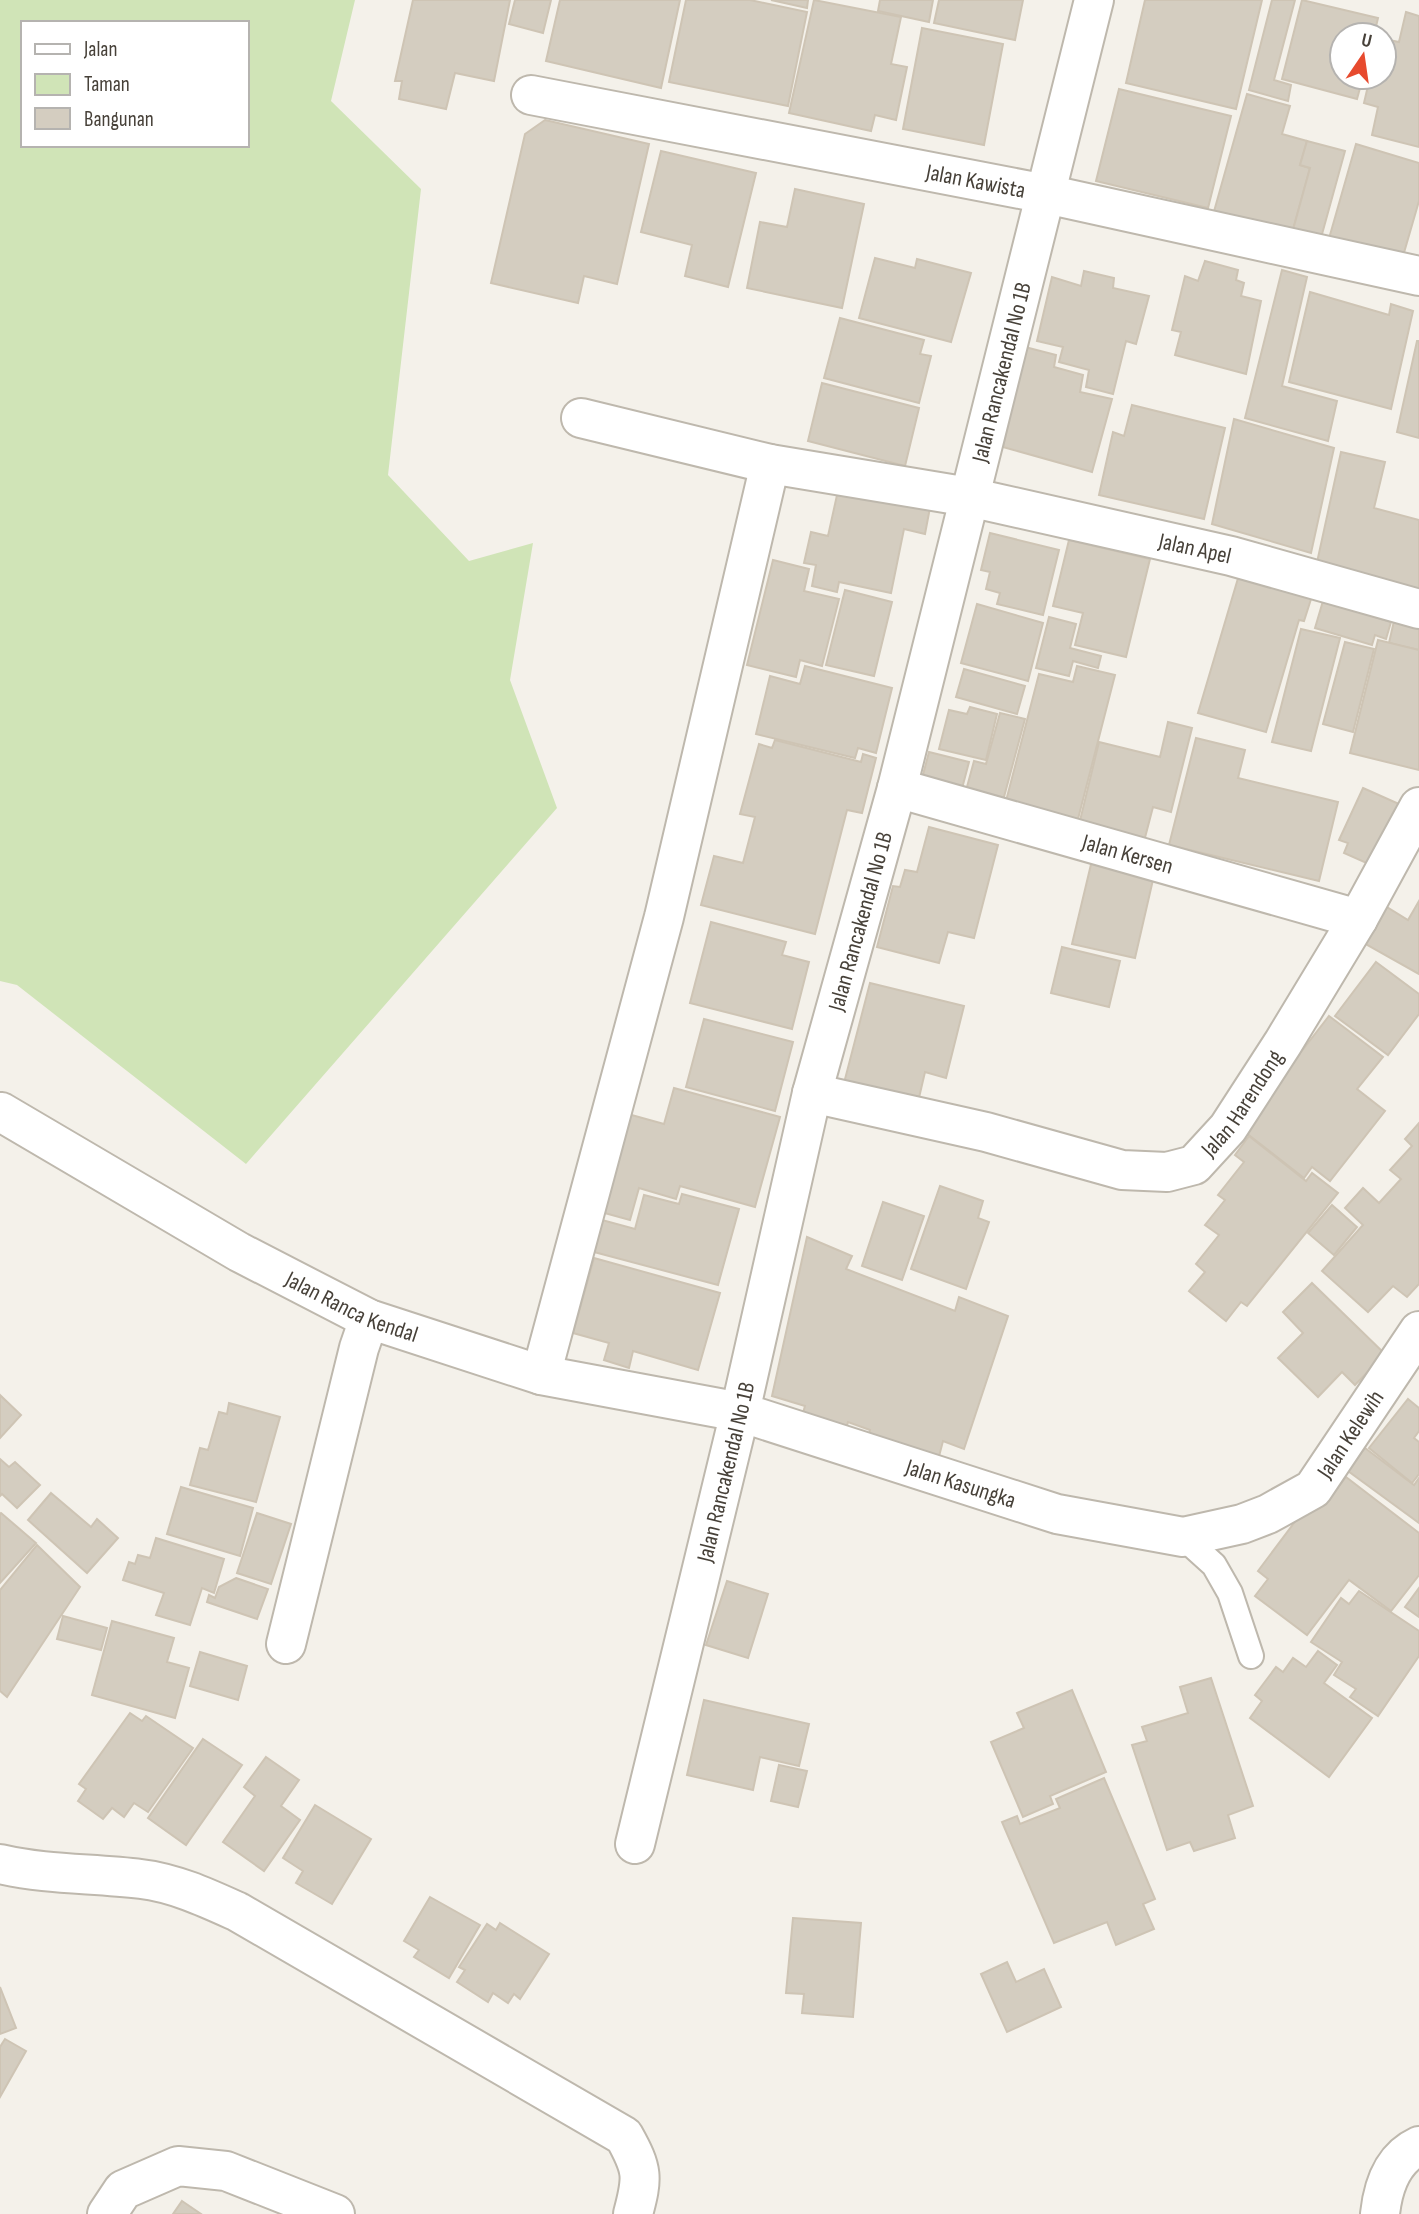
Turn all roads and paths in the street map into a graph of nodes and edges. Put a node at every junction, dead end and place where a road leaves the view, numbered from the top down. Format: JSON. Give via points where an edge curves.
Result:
{"nodes":[{"id":1,"x":1094,"y":0,"type":"edge"},
{"id":2,"x":531,"y":95,"type":"dead end"},
{"id":3,"x":1046,"y":194,"type":"junction"},
{"id":4,"x":1419,"y":276,"type":"edge"},
{"id":5,"x":581,"y":418,"type":"dead end"},
{"id":6,"x":770,"y":464,"type":"junction"},
{"id":7,"x":969,"y":497,"type":"junction"},
{"id":8,"x":1419,"y":609,"type":"edge"},
{"id":9,"x":897,"y":788,"type":"junction"},
{"id":10,"x":1419,"y":807,"type":"edge"},
{"id":11,"x":1359,"y":919,"type":"junction"},
{"id":12,"x":812,"y":1093,"type":"junction"},
{"id":13,"x":0,"y":1112,"type":"edge"},
{"id":14,"x":369,"y":1319,"type":"junction"},
{"id":15,"x":1419,"y":1331,"type":"edge"},
{"id":16,"x":541,"y":1375,"type":"junction"},
{"id":17,"x":740,"y":1412,"type":"junction"},
{"id":18,"x":1184,"y":1538,"type":"junction"},
{"id":19,"x":286,"y":1644,"type":"dead end"},
{"id":20,"x":1251,"y":1656,"type":"dead end"},
{"id":21,"x":635,"y":1844,"type":"dead end"},
{"id":22,"x":0,"y":1864,"type":"edge"},
{"id":23,"x":1419,"y":2146,"type":"edge"},
{"id":24,"x":107,"y":2214,"type":"edge"},
{"id":25,"x":335,"y":2214,"type":"edge"},
{"id":26,"x":633,"y":2214,"type":"edge"},
{"id":27,"x":1380,"y":2214,"type":"edge"}],
"edges":[{"from":1,"to":3,"type":"street","name":"Jalan Rancakendal No 1B"},
{"from":2,"to":3,"type":"street","name":"Jalan Kawista"},
{"from":3,"to":4,"type":"street","name":"Jalan Kawista"},
{"from":3,"to":7,"type":"street","name":"Jalan Rancakendal No 1B"},
{"from":5,"to":6,"type":"street","name":"Jalan Apel"},
{"from":6,"to":7,"type":"street","name":"Jalan Apel"},
{"from":6,"to":16,"type":"street","via":[[664,917]]},
{"from":7,"to":8,"type":"street","name":"Jalan Apel","via":[[1231,556]]},
{"from":7,"to":9,"type":"street","name":"Jalan Rancakendal No 1B"},
{"from":9,"to":11,"type":"street","name":"Jalan Kersen"},
{"from":9,"to":12,"type":"street","name":"Jalan Rancakendal No 1B"},
{"from":10,"to":11,"type":"street","name":"Jalan Harendong"},
{"from":11,"to":12,"type":"street","name":"Jalan Harendong","via":[[1228,1128],[1194,1165],[1167,1172],[1122,1170],[986,1132]]},
{"from":12,"to":17,"type":"street","name":"Jalan Rancakendal No 1B"},
{"from":13,"to":14,"type":"street","name":"Jalan Ranca Kendal","via":[[239,1252]]},
{"from":14,"to":16,"type":"street","name":"Jalan Ranca Kendal"},
{"from":14,"to":19,"type":"street"},
{"from":15,"to":18,"type":"street","name":"Jalan Kelewih","via":[[1313,1489],[1242,1524]]},
{"from":16,"to":17,"type":"street","name":"Jalan Ranca Kendal"},
{"from":17,"to":18,"type":"street","name":"Jalan Kasungka","via":[[1057,1514]]},
{"from":17,"to":21,"type":"street","name":"Jalan Rancakendal No 1B"},
{"from":18,"to":20,"type":"lane","via":[[1214,1565],[1230,1593]]},
{"from":22,"to":26,"type":"street","via":[[33,1871],[143,1879],[197,1893],[238,1912],[624,2136],[642,2181]]},
{"from":23,"to":27,"type":"street","via":[[1405,2152],[1386,2181]]},
{"from":24,"to":25,"type":"street","via":[[123,2190],[178,2166],[226,2171]]}]}
